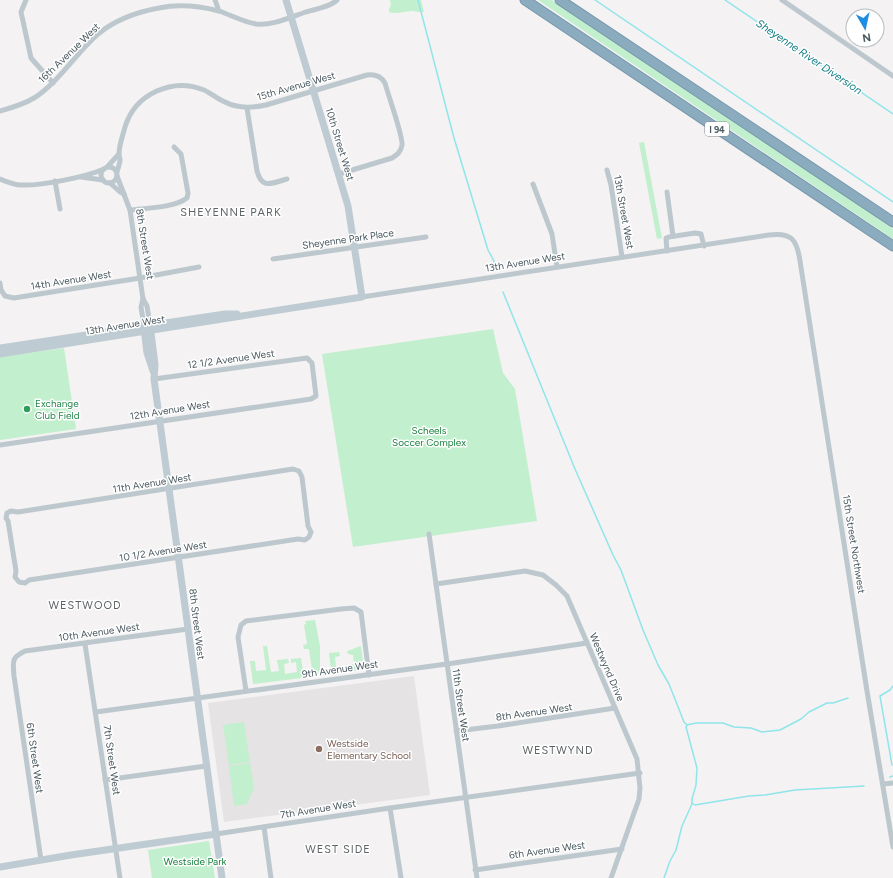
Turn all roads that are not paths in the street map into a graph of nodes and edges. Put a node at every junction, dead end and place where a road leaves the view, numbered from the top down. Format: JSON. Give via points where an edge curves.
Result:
{"nodes":[{"id":1,"x":26,"y":0,"type":"edge"},
{"id":2,"x":215,"y":0,"type":"edge"},
{"id":3,"x":286,"y":0,"type":"edge"},
{"id":4,"x":337,"y":0,"type":"edge"},
{"id":5,"x":525,"y":0,"type":"edge"},
{"id":6,"x":560,"y":0,"type":"edge"},
{"id":7,"x":782,"y":0,"type":"edge"},
{"id":8,"x":219,"y":12,"type":"junction"},
{"id":9,"x":291,"y":17,"type":"junction"},
{"id":10,"x":893,"y":76,"type":"edge"},
{"id":11,"x":52,"y":83,"type":"junction"},
{"id":12,"x":314,"y":91,"type":"junction"},
{"id":13,"x":247,"y":108,"type":"junction"},
{"id":14,"x":0,"y":111,"type":"edge"},
{"id":15,"x":174,"y":147,"type":"dead end"},
{"id":16,"x":118,"y":155,"type":"junction"},
{"id":17,"x":106,"y":168,"type":"junction"},
{"id":18,"x":607,"y":170,"type":"dead end"},
{"id":19,"x":117,"y":174,"type":"junction"},
{"id":20,"x":339,"y":174,"type":"junction"},
{"id":21,"x":80,"y":177,"type":"junction"},
{"id":22,"x":287,"y":179,"type":"dead end"},
{"id":23,"x":0,"y":180,"type":"edge"},
{"id":24,"x":103,"y":180,"type":"junction"},
{"id":25,"x":55,"y":181,"type":"junction"},
{"id":26,"x":110,"y":183,"type":"junction"},
{"id":27,"x":533,"y":184,"type":"dead end"},
{"id":28,"x":666,"y":192,"type":"dead end"},
{"id":29,"x":124,"y":194,"type":"junction"},
{"id":30,"x":60,"y":209,"type":"dead end"},
{"id":31,"x":130,"y":210,"type":"junction"},
{"id":32,"x":893,"y":222,"type":"edge"},
{"id":33,"x":673,"y":236,"type":"junction"},
{"id":34,"x":426,"y":237,"type":"dead end"},
{"id":35,"x":796,"y":243,"type":"joint"},
{"id":36,"x":704,"y":246,"type":"junction"},
{"id":37,"x":893,"y":246,"type":"edge"},
{"id":38,"x":355,"y":247,"type":"junction"},
{"id":39,"x":667,"y":251,"type":"junction"},
{"id":40,"x":622,"y":257,"type":"junction"},
{"id":41,"x":273,"y":259,"type":"dead end"},
{"id":42,"x":199,"y":267,"type":"dead end"},
{"id":43,"x":557,"y":267,"type":"junction"},
{"id":44,"x":140,"y":278,"type":"junction"},
{"id":45,"x":0,"y":283,"type":"edge"},
{"id":46,"x":362,"y":297,"type":"junction"},
{"id":47,"x":147,"y":329,"type":"junction"},
{"id":48,"x":0,"y":348,"type":"edge"},
{"id":49,"x":0,"y":354,"type":"edge"},
{"id":50,"x":309,"y":360,"type":"joint"},
{"id":51,"x":154,"y":376,"type":"junction"},
{"id":52,"x":160,"y":421,"type":"junction"},
{"id":53,"x":0,"y":445,"type":"edge"},
{"id":54,"x":170,"y":489,"type":"junction"},
{"id":55,"x":430,"y":534,"type":"dead end"},
{"id":56,"x":309,"y":537,"type":"joint"},
{"id":57,"x":179,"y":558,"type":"junction"},
{"id":58,"x":19,"y":582,"type":"joint"},
{"id":59,"x":436,"y":584,"type":"junction"},
{"id":60,"x":188,"y":629,"type":"junction"},
{"id":61,"x":587,"y":643,"type":"junction"},
{"id":62,"x":85,"y":644,"type":"junction"},
{"id":63,"x":15,"y":658,"type":"joint"},
{"id":64,"x":446,"y":664,"type":"junction"},
{"id":65,"x":368,"y":674,"type":"junction"},
{"id":66,"x":246,"y":691,"type":"junction"},
{"id":67,"x":197,"y":698,"type":"junction"},
{"id":68,"x":615,"y":708,"type":"junction"},
{"id":69,"x":96,"y":712,"type":"junction"},
{"id":70,"x":456,"y":731,"type":"junction"},
{"id":71,"x":206,"y":766,"type":"junction"},
{"id":72,"x":640,"y":773,"type":"junction"},
{"id":73,"x":105,"y":780,"type":"junction"},
{"id":74,"x":893,"y":783,"type":"edge"},
{"id":75,"x":883,"y":784,"type":"junction"},
{"id":76,"x":465,"y":798,"type":"junction"},
{"id":77,"x":390,"y":808,"type":"junction"},
{"id":78,"x":264,"y":827,"type":"junction"},
{"id":79,"x":216,"y":834,"type":"junction"},
{"id":80,"x":893,"y":847,"type":"edge"},
{"id":81,"x":116,"y":848,"type":"junction"},
{"id":82,"x":622,"y":848,"type":"junction"},
{"id":83,"x":41,"y":860,"type":"junction"},
{"id":84,"x":0,"y":867,"type":"edge"},
{"id":85,"x":476,"y":870,"type":"junction"},
{"id":86,"x":120,"y":878,"type":"edge"},
{"id":87,"x":222,"y":878,"type":"edge"},
{"id":88,"x":271,"y":878,"type":"edge"},
{"id":89,"x":401,"y":878,"type":"edge"},
{"id":90,"x":476,"y":878,"type":"edge"},
{"id":91,"x":610,"y":878,"type":"edge"}],
"edges":[{"from":1,"to":11,"type":"street","via":[[21,12],[31,58]]},
{"from":2,"to":8,"type":"street"},
{"from":3,"to":9,"type":"street","name":"10th Street West"},
{"from":4,"to":9,"type":"street","name":"16th Avenue West","via":[[328,6]]},
{"from":5,"to":37,"type":"highway","number":"I 94"},
{"from":6,"to":32,"type":"highway","number":"I 94"},
{"from":7,"to":10,"type":"street"},
{"from":8,"to":9,"type":"street","name":"16th Avenue West","via":[[257,24]]},
{"from":8,"to":11,"type":"street","name":"16th Avenue West","via":[[176,6],[124,17],[99,33]]},
{"from":9,"to":12,"type":"street","name":"10th Street West"},
{"from":11,"to":14,"type":"street","name":"16th Avenue West","via":[[34,98]]},
{"from":12,"to":13,"type":"street","name":"15th Avenue West"},
{"from":12,"to":20,"type":"street","name":"10th Street West"},
{"from":12,"to":20,"type":"street","name":"15th Avenue West","via":[[372,74],[378,75],[385,83],[401,139],[401,149],[392,158]]},
{"from":13,"to":16,"type":"street","name":"15th Avenue West","via":[[226,103],[195,87],[175,85],[165,88],[147,96],[134,110],[126,126]]},
{"from":13,"to":22,"type":"street","via":[[260,181],[267,184]]},
{"from":15,"to":31,"type":"street","via":[[181,154],[187,198],[174,204]]},
{"from":16,"to":17,"type":"street","name":"15th Avenue West"},
{"from":16,"to":19,"type":"street","name":"15th Avenue West","via":[[120,160]]},
{"from":17,"to":19,"type":"street","via":[[114,168]]},
{"from":17,"to":21,"type":"street"},
{"from":17,"to":24,"type":"street","via":[[101,173]]},
{"from":18,"to":40,"type":"street","name":"13th Street West"},
{"from":19,"to":26,"type":"street","via":[[115,180]]},
{"from":19,"to":29,"type":"street","name":"8th Street West"},
{"from":20,"to":38,"type":"street","name":"10th Street West","via":[[349,210]]},
{"from":21,"to":24,"type":"street"},
{"from":21,"to":25,"type":"street"},
{"from":23,"to":25,"type":"street","via":[[21,185]]},
{"from":24,"to":26,"type":"street"},
{"from":25,"to":30,"type":"street"},
{"from":26,"to":29,"type":"street"},
{"from":27,"to":43,"type":"street","via":[[552,234]]},
{"from":28,"to":33,"type":"street"},
{"from":29,"to":31,"type":"street","name":"8th Street West"},
{"from":31,"to":44,"type":"street","name":"8th Street West"},
{"from":33,"to":36,"type":"street","via":[[699,233]]},
{"from":33,"to":39,"type":"street","via":[[666,238]]},
{"from":34,"to":38,"type":"street","name":"Sheyenne Park Place"},
{"from":35,"to":36,"type":"street","name":"13th Avenue West","via":[[791,237],[778,234]]},
{"from":35,"to":75,"type":"street","name":"15th Street Northwest"},
{"from":36,"to":39,"type":"street","name":"13th Avenue West"},
{"from":38,"to":41,"type":"street","name":"Sheyenne Park Place"},
{"from":38,"to":46,"type":"street","name":"10th Street West"},
{"from":39,"to":40,"type":"street","name":"13th Avenue West"},
{"from":40,"to":43,"type":"street","name":"13th Avenue West"},
{"from":42,"to":44,"type":"street","name":"14th Avenue West"},
{"from":43,"to":46,"type":"street","name":"13th Avenue West"},
{"from":44,"to":45,"type":"street","name":"14th Avenue West","via":[[14,298],[5,296]]},
{"from":44,"to":47,"type":"street","name":"8th Street West","via":[[147,306]]},
{"from":46,"to":47,"type":"street","name":"13th Avenue West"},
{"from":47,"to":48,"type":"street","name":"13th Avenue West"},
{"from":47,"to":49,"type":"street","name":"13th Avenue West"},
{"from":47,"to":51,"type":"street","name":"8th Street West","via":[[150,366]]},
{"from":50,"to":51,"type":"street","name":"12 1/2 Avenue West","via":[[300,358]]},
{"from":50,"to":52,"type":"street","name":"12th Avenue West","via":[[312,364],[316,396],[311,399]]},
{"from":51,"to":52,"type":"street","name":"8th Street West"},
{"from":52,"to":53,"type":"street","name":"12th Avenue West"},
{"from":52,"to":54,"type":"street","name":"8th Street West"},
{"from":54,"to":56,"type":"street","name":"11th Avenue West","via":[[293,469],[300,471],[311,532]]},
{"from":54,"to":57,"type":"street","name":"8th Street West"},
{"from":54,"to":58,"type":"street","name":"11th Avenue West","via":[[7,513],[16,577]]},
{"from":55,"to":59,"type":"street","name":"11th Street West"},
{"from":56,"to":57,"type":"street","name":"10 1/2 Avenue West","via":[[305,540]]},
{"from":57,"to":58,"type":"street","name":"10 1/2 Avenue West"},
{"from":57,"to":60,"type":"street","name":"8th Street West"},
{"from":59,"to":61,"type":"street","name":"Westwynd Drive","via":[[525,571],[542,575],[567,596]]},
{"from":59,"to":64,"type":"street","name":"11th Street West"},
{"from":60,"to":62,"type":"street","name":"10th Avenue West"},
{"from":60,"to":67,"type":"street","name":"8th Street West"},
{"from":61,"to":64,"type":"street","name":"9th Avenue West"},
{"from":61,"to":68,"type":"street","name":"Westwynd Drive"},
{"from":62,"to":63,"type":"street","name":"10th Avenue West","via":[[25,651]]},
{"from":62,"to":69,"type":"street","name":"7th Street West"},
{"from":63,"to":83,"type":"street","name":"6th Street West","via":[[14,676]]},
{"from":64,"to":65,"type":"street","name":"9th Avenue West"},
{"from":64,"to":70,"type":"street","name":"11th Street West"},
{"from":65,"to":66,"type":"street","name":"9th Avenue West"},
{"from":65,"to":66,"type":"street","via":[[363,618],[359,610],[341,609],[246,622],[242,625],[238,637]]},
{"from":66,"to":67,"type":"street","name":"9th Avenue West"},
{"from":67,"to":69,"type":"street","name":"9th Avenue West"},
{"from":67,"to":71,"type":"street","name":"8th Street West"},
{"from":68,"to":70,"type":"street","name":"8th Avenue West"},
{"from":68,"to":72,"type":"street","name":"Westwynd Drive","via":[[637,759]]},
{"from":69,"to":73,"type":"street","name":"7th Street West"},
{"from":70,"to":76,"type":"street","name":"11th Street West"},
{"from":71,"to":73,"type":"street"},
{"from":71,"to":79,"type":"street","name":"8th Street West"},
{"from":72,"to":76,"type":"street","name":"7th Avenue West"},
{"from":72,"to":82,"type":"street","name":"Westwynd Drive","via":[[639,799]]},
{"from":73,"to":81,"type":"street","name":"7th Street West"},
{"from":74,"to":75,"type":"street"},
{"from":75,"to":80,"type":"street","name":"15th Street Northwest"},
{"from":76,"to":77,"type":"street","name":"7th Avenue West"},
{"from":76,"to":85,"type":"street","name":"11th Street West"},
{"from":77,"to":78,"type":"street","name":"7th Avenue West"},
{"from":77,"to":89,"type":"street"},
{"from":78,"to":79,"type":"street","name":"7th Avenue West"},
{"from":78,"to":88,"type":"street"},
{"from":79,"to":81,"type":"street","name":"7th Avenue West"},
{"from":79,"to":87,"type":"street","name":"8th Street West"},
{"from":81,"to":83,"type":"street","name":"7th Avenue West"},
{"from":81,"to":86,"type":"street","name":"7th Street West"},
{"from":82,"to":85,"type":"street","name":"6th Avenue West"},
{"from":82,"to":91,"type":"street","name":"Westwynd Drive"},
{"from":83,"to":84,"type":"street","name":"7th Avenue West"},
{"from":85,"to":90,"type":"street","name":"11th Street West"}]}
